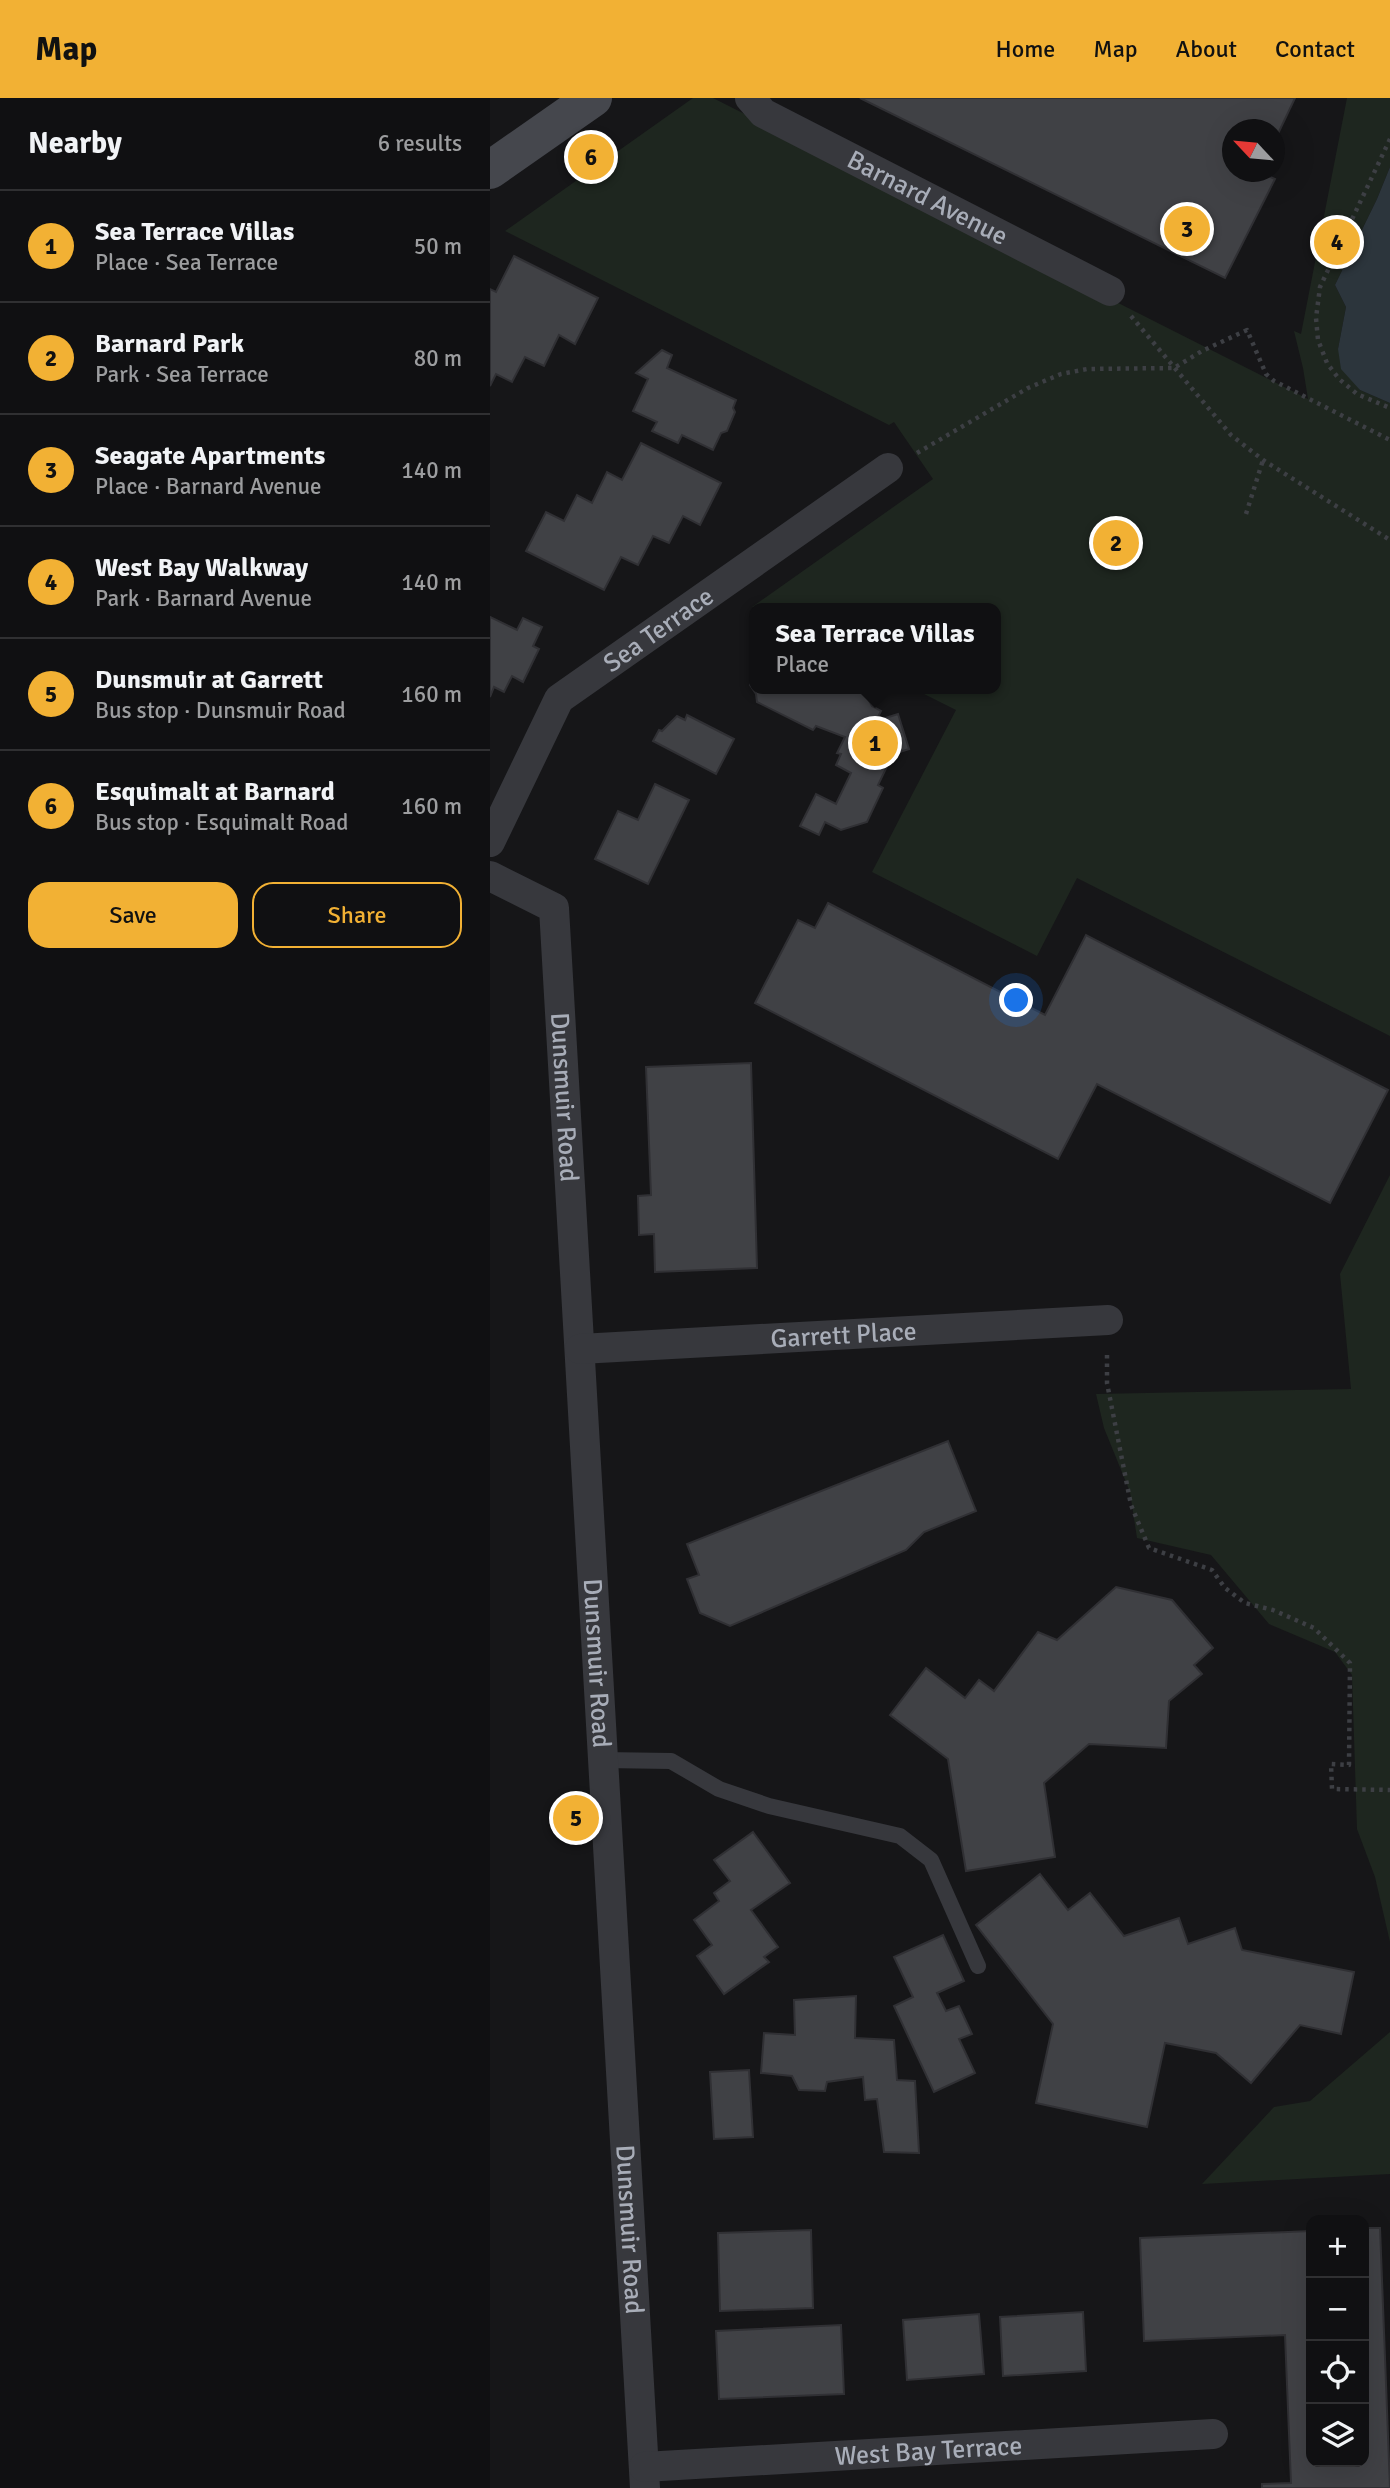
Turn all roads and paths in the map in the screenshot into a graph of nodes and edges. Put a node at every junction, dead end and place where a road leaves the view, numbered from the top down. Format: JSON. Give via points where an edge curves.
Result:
{"nodes":[{"id":1,"x":593,"y":98,"type":"edge"},
{"id":2,"x":750,"y":98,"type":"edge"},
{"id":3,"x":1390,"y":139,"type":"edge"},
{"id":4,"x":490,"y":170,"type":"edge"},
{"id":5,"x":1110,"y":291,"type":"joint"},
{"id":6,"x":1174,"y":368,"type":"junction"},
{"id":7,"x":1390,"y":408,"type":"edge"},
{"id":8,"x":1390,"y":440,"type":"edge"},
{"id":9,"x":1263,"y":460,"type":"junction"},
{"id":10,"x":888,"y":468,"type":"joint"},
{"id":11,"x":1246,"y":514,"type":"dead end"},
{"id":12,"x":1390,"y":540,"type":"edge"},
{"id":13,"x":490,"y":842,"type":"edge"},
{"id":14,"x":490,"y":876,"type":"edge"},
{"id":15,"x":1108,"y":1320,"type":"joint"},
{"id":16,"x":580,"y":1349,"type":"junction"},
{"id":17,"x":603,"y":1760,"type":"junction"},
{"id":18,"x":1390,"y":1790,"type":"edge"},
{"id":19,"x":978,"y":1966,"type":"dead end"},
{"id":20,"x":1213,"y":2434,"type":"dead end"},
{"id":21,"x":644,"y":2477,"type":"edge"}],
"edges":[{"from":1,"to":4,"type":"main road"},
{"from":2,"to":5,"type":"street","name":"Barnard Avenue","via":[[763,113]]},
{"from":3,"to":7,"type":"path","via":[[1320,287],[1316,318],[1318,340],[1339,379],[1357,394]]},
{"from":5,"to":6,"type":"path"},
{"from":6,"to":8,"type":"path","via":[[1247,330],[1265,374]]},
{"from":6,"to":9,"type":"path","via":[[1231,435]]},
{"from":6,"to":10,"type":"path","via":[[1087,369],[1060,374]]},
{"from":9,"to":11,"type":"path"},
{"from":9,"to":12,"type":"path"},
{"from":10,"to":13,"type":"street","name":"Sea Terrace","via":[[559,699]]},
{"from":14,"to":16,"type":"street","name":"Dunsmuir Road","via":[[554,908]]},
{"from":15,"to":16,"type":"street","name":"Garrett Place"},
{"from":15,"to":18,"type":"path","via":[[1107,1383],[1115,1434],[1130,1505],[1149,1548],[1212,1570],[1225,1588],[1245,1603],[1314,1628],[1350,1663],[1349,1765],[1331,1764],[1332,1789]]},
{"from":16,"to":17,"type":"street","name":"Dunsmuir Road"},
{"from":17,"to":19,"type":"lane","via":[[671,1761],[719,1789],[769,1806],[900,1836],[931,1860]]},
{"from":17,"to":21,"type":"street","name":"Dunsmuir Road"},
{"from":20,"to":21,"type":"street","name":"West Bay Terrace"}]}
